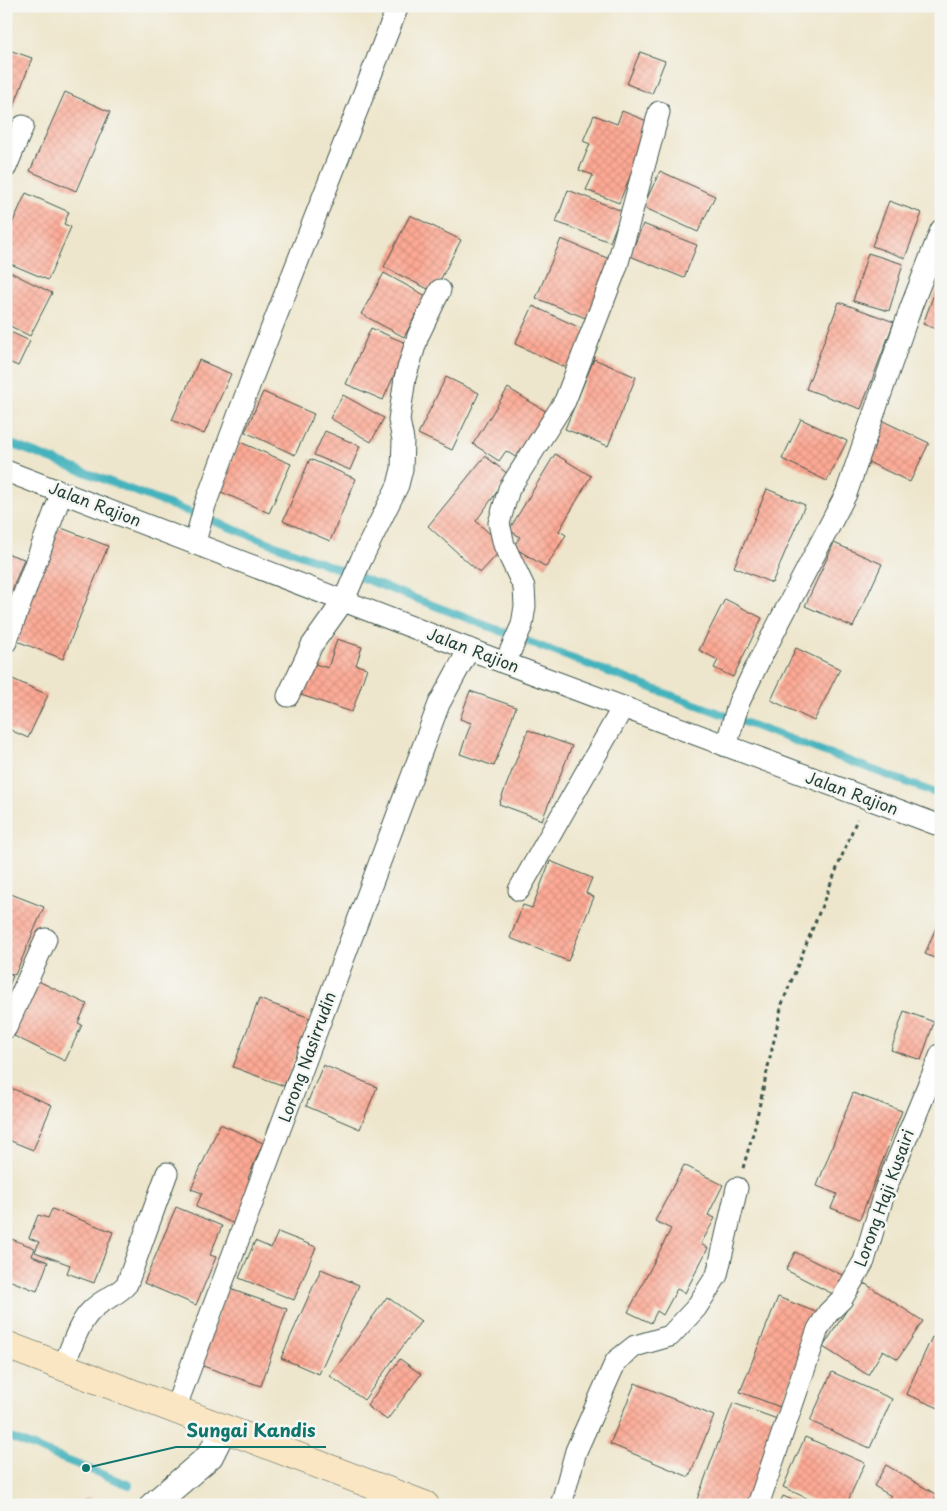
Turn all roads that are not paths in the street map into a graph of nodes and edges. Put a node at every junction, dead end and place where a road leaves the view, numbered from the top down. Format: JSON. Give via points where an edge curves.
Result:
{"nodes":[{"id":1,"x":398,"y":6,"type":"edge"},
{"id":2,"x":658,"y":112,"type":"dead end"},
{"id":3,"x":23,"y":126,"type":"dead end"},
{"id":4,"x":6,"y":167,"type":"edge"},
{"id":5,"x":941,"y":230,"type":"edge"},
{"id":6,"x":440,"y":290,"type":"dead end"},
{"id":7,"x":6,"y":471,"type":"edge"},
{"id":8,"x":60,"y":498,"type":"junction"},
{"id":9,"x":196,"y":536,"type":"junction"},
{"id":10,"x":347,"y":594,"type":"junction"},
{"id":11,"x":6,"y":642,"type":"edge"},
{"id":12,"x":469,"y":649,"type":"junction"},
{"id":13,"x":507,"y":659,"type":"junction"},
{"id":14,"x":288,"y":696,"type":"dead end"},
{"id":15,"x":623,"y":707,"type":"junction"},
{"id":16,"x":728,"y":740,"type":"junction"},
{"id":17,"x":941,"y":826,"type":"edge"},
{"id":18,"x":519,"y":890,"type":"dead end"},
{"id":19,"x":46,"y":939,"type":"dead end"},
{"id":20,"x":6,"y":1028,"type":"edge"},
{"id":21,"x":941,"y":1054,"type":"edge"},
{"id":22,"x":167,"y":1174,"type":"dead end"},
{"id":23,"x":737,"y":1188,"type":"road end"},
{"id":24,"x":6,"y":1345,"type":"edge"},
{"id":25,"x":64,"y":1366,"type":"junction"},
{"id":26,"x":175,"y":1410,"type":"junction"},
{"id":27,"x":224,"y":1428,"type":"junction"},
{"id":28,"x":153,"y":1505,"type":"edge"},
{"id":29,"x":425,"y":1505,"type":"edge"},
{"id":30,"x":560,"y":1505,"type":"edge"},
{"id":31,"x":758,"y":1505,"type":"edge"}],
"edges":[{"from":1,"to":9,"type":"street","via":[[252,378]]},
{"from":2,"to":13,"type":"street","via":[[617,266],[565,401],[509,489],[499,523],[504,545],[524,587],[526,606],[522,625]]},
{"from":3,"to":4,"type":"street"},
{"from":5,"to":16,"type":"street","via":[[846,494],[739,702]]},
{"from":6,"to":10,"type":"street","via":[[418,336],[405,378],[400,420],[402,469],[398,485]]},
{"from":7,"to":8,"type":"street","name":"Jalan Rajion"},
{"from":8,"to":9,"type":"street","name":"Jalan Rajion"},
{"from":8,"to":11,"type":"street"},
{"from":9,"to":10,"type":"street","name":"Jalan Rajion"},
{"from":10,"to":12,"type":"street","name":"Jalan Rajion"},
{"from":10,"to":14,"type":"street","via":[[312,645]]},
{"from":12,"to":13,"type":"street","name":"Jalan Rajion"},
{"from":12,"to":26,"type":"street","name":"Lorong Nasirrudin","via":[[438,704]]},
{"from":13,"to":15,"type":"street","name":"Jalan Rajion"},
{"from":15,"to":16,"type":"street","name":"Jalan Rajion"},
{"from":15,"to":18,"type":"street"},
{"from":16,"to":17,"type":"street","name":"Jalan Rajion"},
{"from":19,"to":20,"type":"street"},
{"from":21,"to":31,"type":"street","name":"Lorong Haji Kusairi","via":[[886,1190],[864,1261],[842,1298],[818,1329]]},
{"from":22,"to":25,"type":"street","via":[[127,1284],[84,1318]]},
{"from":23,"to":30,"type":"street","via":[[717,1274],[696,1308],[670,1336],[635,1346],[616,1361],[576,1450]]},
{"from":24,"to":25,"type":"main road"},
{"from":25,"to":26,"type":"main road"},
{"from":26,"to":27,"type":"main road"},
{"from":27,"to":28,"type":"street","via":[[210,1456]]},
{"from":27,"to":29,"type":"main road"}]}
